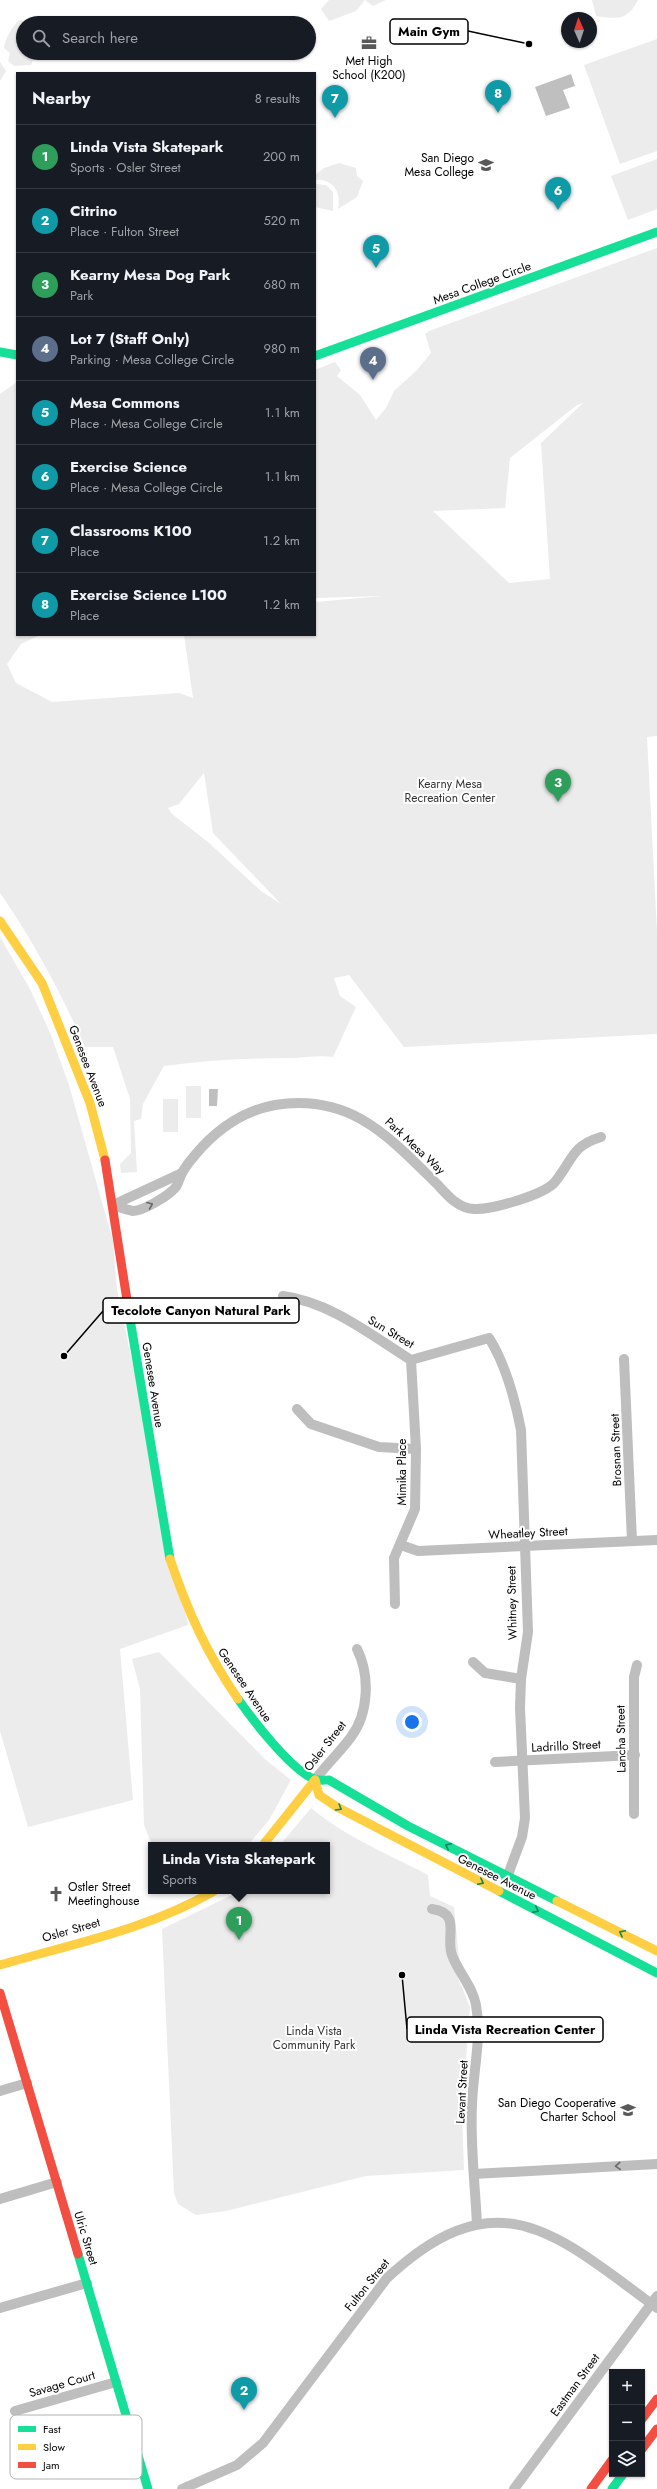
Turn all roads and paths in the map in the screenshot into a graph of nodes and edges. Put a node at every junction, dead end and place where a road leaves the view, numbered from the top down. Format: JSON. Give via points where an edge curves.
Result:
{"nodes":[{"id":1,"x":657,"y":232,"type":"edge"},
{"id":2,"x":0,"y":352,"type":"edge"},
{"id":3,"x":16,"y":355,"type":"edge"},
{"id":4,"x":316,"y":356,"type":"edge"},
{"id":5,"x":0,"y":921,"type":"edge"},
{"id":6,"x":601,"y":1137,"type":"dead end"},
{"id":7,"x":182,"y":1173,"type":"junction"},
{"id":8,"x":113,"y":1205,"type":"junction"},
{"id":9,"x":283,"y":1296,"type":"dead end"},
{"id":10,"x":489,"y":1338,"type":"joint"},
{"id":11,"x":624,"y":1359,"type":"dead end"},
{"id":12,"x":411,"y":1360,"type":"junction"},
{"id":13,"x":297,"y":1409,"type":"dead end"},
{"id":14,"x":416,"y":1449,"type":"junction"},
{"id":15,"x":657,"y":1540,"type":"edge"},
{"id":16,"x":632,"y":1541,"type":"junction"},
{"id":17,"x":401,"y":1545,"type":"junction"},
{"id":18,"x":524,"y":1546,"type":"junction"},
{"id":19,"x":394,"y":1604,"type":"dead end"},
{"id":20,"x":356,"y":1649,"type":"dead end"},
{"id":21,"x":474,"y":1662,"type":"dead end"},
{"id":22,"x":636,"y":1665,"type":"dead end"},
{"id":23,"x":521,"y":1679,"type":"junction"},
{"id":24,"x":635,"y":1755,"type":"junction"},
{"id":25,"x":495,"y":1762,"type":"dead end"},
{"id":26,"x":522,"y":1762,"type":"junction"},
{"id":27,"x":315,"y":1780,"type":"junction"},
{"id":28,"x":634,"y":1814,"type":"dead end"},
{"id":29,"x":266,"y":1842,"type":"edge"},
{"id":30,"x":508,"y":1876,"type":"junction"},
{"id":31,"x":502,"y":1892,"type":"junction"},
{"id":32,"x":209,"y":1894,"type":"edge"},
{"id":33,"x":432,"y":1909,"type":"dead end"},
{"id":34,"x":657,"y":1951,"type":"edge"},
{"id":35,"x":0,"y":1965,"type":"edge"},
{"id":36,"x":657,"y":1973,"type":"edge"},
{"id":37,"x":0,"y":1993,"type":"edge"},
{"id":38,"x":27,"y":2083,"type":"junction"},
{"id":39,"x":0,"y":2091,"type":"edge"},
{"id":40,"x":657,"y":2164,"type":"edge"},
{"id":41,"x":474,"y":2174,"type":"junction"},
{"id":42,"x":57,"y":2182,"type":"junction"},
{"id":43,"x":0,"y":2199,"type":"edge"},
{"id":44,"x":477,"y":2224,"type":"junction"},
{"id":45,"x":87,"y":2283,"type":"junction"},
{"id":46,"x":655,"y":2303,"type":"edge"},
{"id":47,"x":0,"y":2308,"type":"edge"},
{"id":48,"x":116,"y":2382,"type":"junction"},
{"id":49,"x":657,"y":2399,"type":"edge"},
{"id":50,"x":15,"y":2411,"type":"dead end"},
{"id":51,"x":126,"y":2415,"type":"edge"},
{"id":52,"x":645,"y":2415,"type":"edge"},
{"id":53,"x":657,"y":2428,"type":"edge"},
{"id":54,"x":645,"y":2445,"type":"edge"},
{"id":55,"x":609,"y":2464,"type":"edge"},
{"id":56,"x":142,"y":2469,"type":"edge"},
{"id":57,"x":621,"y":2477,"type":"edge"},
{"id":58,"x":148,"y":2489,"type":"edge"},
{"id":59,"x":182,"y":2489,"type":"edge"},
{"id":60,"x":514,"y":2489,"type":"edge"},
{"id":61,"x":591,"y":2489,"type":"edge"},
{"id":62,"x":612,"y":2489,"type":"edge"}],
"edges":[{"from":1,"to":4,"type":"main road","name":"Mesa College Circle"},
{"from":2,"to":3,"type":"main road"},
{"from":5,"to":8,"type":"main road","name":"Genesee Avenue","via":[[42,983],[72,1057],[90,1103],[104,1152]]},
{"from":6,"to":7,"type":"street","name":"Park Mesa Way","via":[[582,1144],[555,1182],[540,1193],[475,1209],[459,1206],[396,1144],[369,1123],[346,1111],[311,1104],[274,1106],[240,1117],[223,1127],[208,1141]]},
{"from":7,"to":8,"type":"street","name":"Park Mesa Way"},
{"from":8,"to":7,"type":"street","name":"Park Mesa Way","one_way":true,"via":[[134,1211],[157,1202],[176,1188]]},
{"from":8,"to":27,"type":"main road","name":"Genesee Avenue","via":[[167,1549],[187,1609],[215,1665],[257,1727],[288,1760]]},
{"from":9,"to":12,"type":"street","name":"Sun Street","via":[[322,1305]]},
{"from":10,"to":12,"type":"street","name":"Sun Street"},
{"from":10,"to":18,"type":"street","name":"Whitney Street","via":[[498,1352],[521,1430]]},
{"from":11,"to":16,"type":"street","name":"Brosnan Street"},
{"from":12,"to":14,"type":"street","name":"Mimika Place"},
{"from":13,"to":14,"type":"street","via":[[311,1424],[379,1447]]},
{"from":14,"to":17,"type":"street","name":"Mimika Place","via":[[415,1509]]},
{"from":15,"to":16,"type":"street","name":"Wheatley Street"},
{"from":16,"to":18,"type":"street","name":"Wheatley Street"},
{"from":17,"to":18,"type":"street","name":"Wheatley Street","via":[[418,1551]]},
{"from":17,"to":19,"type":"street","name":"Mimika Place","via":[[394,1558]]},
{"from":18,"to":23,"type":"street","name":"Whitney Street","via":[[528,1632]]},
{"from":20,"to":27,"type":"street","name":"Osler Street","via":[[364,1664],[366,1693],[360,1720],[352,1736]]},
{"from":21,"to":23,"type":"street","via":[[485,1673]]},
{"from":22,"to":24,"type":"street","name":"Lancha Street"},
{"from":23,"to":26,"type":"street","name":"Whitney Street"},
{"from":24,"to":26,"type":"street","name":"Ladrillo Street"},
{"from":24,"to":28,"type":"street","name":"Lancha Street"},
{"from":25,"to":26,"type":"street","name":"Ladrillo Street"},
{"from":26,"to":30,"type":"street","name":"Whitney Street","via":[[525,1818],[522,1837]]},
{"from":27,"to":29,"type":"main road","name":"Osler Street"},
{"from":30,"to":27,"type":"main road","name":"Genesee Avenue","one_way":true,"via":[[408,1826],[342,1790],[329,1780]]},
{"from":27,"to":31,"type":"main road","name":"Genesee Avenue","one_way":true,"via":[[319,1795],[337,1807]]},
{"from":30,"to":31,"type":"street","name":"Whitney Street"},
{"from":34,"to":30,"type":"main road","name":"Genesee Avenue","one_way":true},
{"from":31,"to":36,"type":"main road","name":"Genesee Avenue","one_way":true},
{"from":32,"to":35,"type":"main road","name":"Osler Street","via":[[154,1920]]},
{"from":33,"to":41,"type":"street","name":"Levant Street","via":[[441,1910],[446,1914],[450,1923],[451,1954],[476,2003],[479,2034],[472,2105]]},
{"from":37,"to":38,"type":"main road","name":"Ulric Street"},
{"from":38,"to":39,"type":"street"},
{"from":38,"to":42,"type":"main road","name":"Ulric Street"},
{"from":40,"to":41,"type":"street","one_way":true},
{"from":41,"to":44,"type":"street","name":"Levant Street"},
{"from":42,"to":43,"type":"street"},
{"from":42,"to":45,"type":"main road","name":"Ulric Street"},
{"from":44,"to":46,"type":"street","name":"Fulton Street","via":[[512,2223],[548,2233],[568,2243]]},
{"from":44,"to":59,"type":"street","name":"Fulton Street","via":[[458,2228],[412,2254],[387,2278],[263,2443],[237,2465]]},
{"from":45,"to":47,"type":"street"},
{"from":45,"to":48,"type":"main road","name":"Ulric Street"},
{"from":46,"to":60,"type":"street","name":"Eastman Street"},
{"from":48,"to":50,"type":"street","name":"Savage Court"},
{"from":48,"to":51,"type":"main road","name":"Ulric Street"},
{"from":49,"to":52,"type":"main road"},
{"from":53,"to":54,"type":"main road"},
{"from":55,"to":61,"type":"main road"},
{"from":56,"to":58,"type":"main road","name":"Ulric Street"},
{"from":57,"to":62,"type":"main road"}]}
